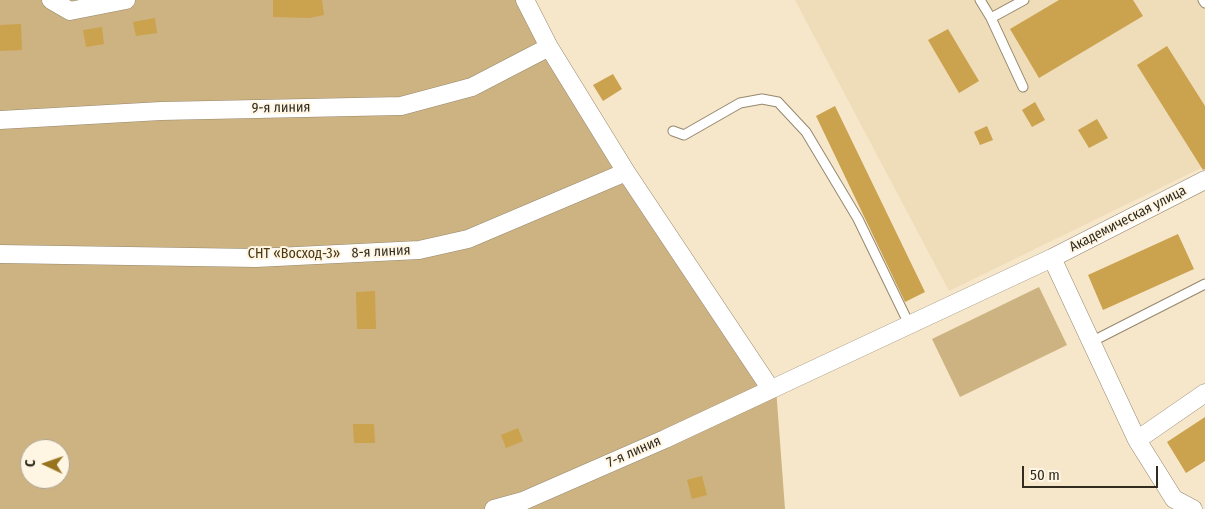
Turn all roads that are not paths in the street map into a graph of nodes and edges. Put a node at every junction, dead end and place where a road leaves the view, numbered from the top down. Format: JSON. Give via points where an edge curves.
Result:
{"nodes":[{"id":1,"x":50,"y":0,"type":"edge"},
{"id":2,"x":126,"y":0,"type":"edge"},
{"id":3,"x":525,"y":0,"type":"edge"},
{"id":4,"x":980,"y":0,"type":"edge"},
{"id":5,"x":1024,"y":0,"type":"edge"},
{"id":6,"x":1203,"y":0,"type":"edge"},
{"id":7,"x":1205,"y":3,"type":"edge"},
{"id":8,"x":991,"y":18,"type":"junction"},
{"id":9,"x":549,"y":47,"type":"junction"},
{"id":10,"x":1023,"y":87,"type":"dead end"},
{"id":11,"x":0,"y":120,"type":"edge"},
{"id":12,"x":673,"y":131,"type":"dead end"},
{"id":13,"x":626,"y":172,"type":"junction"},
{"id":14,"x":1205,"y":180,"type":"edge"},
{"id":15,"x":0,"y":254,"type":"edge"},
{"id":16,"x":1052,"y":258,"type":"junction"},
{"id":17,"x":1205,"y":284,"type":"edge"},
{"id":18,"x":909,"y":324,"type":"junction"},
{"id":19,"x":1091,"y":342,"type":"junction"},
{"id":20,"x":770,"y":388,"type":"junction"},
{"id":21,"x":1205,"y":392,"type":"edge"},
{"id":22,"x":1137,"y":440,"type":"junction"},
{"id":23,"x":494,"y":509,"type":"edge"},
{"id":24,"x":1193,"y":509,"type":"edge"}],
"edges":[{"from":1,"to":2,"type":"street","via":[[70,11]]},
{"from":3,"to":9,"type":"street"},
{"from":4,"to":8,"type":"lane"},
{"from":5,"to":8,"type":"lane"},
{"from":6,"to":7,"type":"lane"},
{"from":8,"to":10,"type":"lane"},
{"from":9,"to":11,"type":"street","name":"9-я линия","via":[[472,87],[401,106],[161,111]]},
{"from":9,"to":13,"type":"street"},
{"from":12,"to":18,"type":"lane","via":[[684,136],[740,103],[762,99],[778,102],[806,132],[858,219]]},
{"from":13,"to":15,"type":"street","name":"8-я линия","via":[[468,239],[418,250],[256,258]]},
{"from":13,"to":20,"type":"street"},
{"from":14,"to":16,"type":"street","name":"Академическая улица"},
{"from":16,"to":18,"type":"street","name":"Академическая улица"},
{"from":16,"to":19,"type":"street"},
{"from":17,"to":19,"type":"lane"},
{"from":18,"to":20,"type":"street","name":"7-я линия"},
{"from":19,"to":22,"type":"street"},
{"from":20,"to":23,"type":"street","name":"7-я линия","via":[[665,439],[523,501]]},
{"from":21,"to":22,"type":"street"},
{"from":22,"to":24,"type":"street","via":[[1174,499]]}]}
